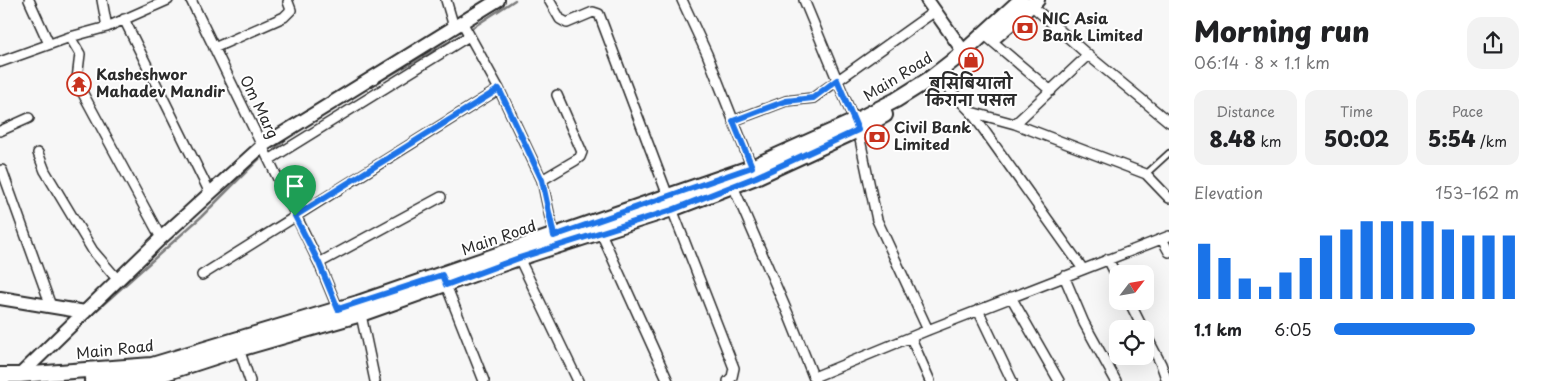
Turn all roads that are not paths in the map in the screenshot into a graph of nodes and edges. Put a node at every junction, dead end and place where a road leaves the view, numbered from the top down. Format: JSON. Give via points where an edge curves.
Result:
{"nodes":[{"id":1,"x":29,"y":0,"type":"edge"},
{"id":2,"x":102,"y":0,"type":"edge"},
{"id":3,"x":168,"y":0,"type":"edge"},
{"id":4,"x":191,"y":0,"type":"edge"},
{"id":5,"x":446,"y":0,"type":"edge"},
{"id":6,"x":498,"y":0,"type":"edge"},
{"id":7,"x":549,"y":0,"type":"edge"},
{"id":8,"x":682,"y":0,"type":"edge"},
{"id":9,"x":804,"y":0,"type":"edge"},
{"id":10,"x":927,"y":0,"type":"edge"},
{"id":11,"x":289,"y":1,"type":"edge"},
{"id":12,"x":1030,"y":2,"type":"edge"},
{"id":13,"x":935,"y":11,"type":"junction"},
{"id":14,"x":124,"y":19,"type":"junction"},
{"id":15,"x":107,"y":27,"type":"junction"},
{"id":16,"x":463,"y":29,"type":"junction"},
{"id":17,"x":70,"y":37,"type":"junction"},
{"id":18,"x":988,"y":37,"type":"junction"},
{"id":19,"x":49,"y":44,"type":"junction"},
{"id":20,"x":214,"y":48,"type":"junction"},
{"id":21,"x":966,"y":55,"type":"junction"},
{"id":22,"x":1088,"y":55,"type":"junction"},
{"id":23,"x":0,"y":62,"type":"edge"},
{"id":24,"x":837,"y":80,"type":"junction"},
{"id":25,"x":940,"y":80,"type":"junction"},
{"id":26,"x":499,"y":89,"type":"junction"},
{"id":27,"x":1051,"y":91,"type":"junction"},
{"id":28,"x":557,"y":95,"type":"dead end"},
{"id":29,"x":971,"y":112,"type":"junction"},
{"id":30,"x":28,"y":118,"type":"dead end"},
{"id":31,"x":733,"y":121,"type":"junction"},
{"id":32,"x":1169,"y":122,"type":"edge"},
{"id":33,"x":1015,"y":124,"type":"junction"},
{"id":34,"x":856,"y":126,"type":"junction"},
{"id":35,"x":0,"y":131,"type":"edge"},
{"id":36,"x":262,"y":146,"type":"junction"},
{"id":37,"x":1169,"y":153,"type":"edge"},
{"id":38,"x":38,"y":154,"type":"dead end"},
{"id":39,"x":269,"y":160,"type":"junction"},
{"id":40,"x":2,"y":170,"type":"dead end"},
{"id":41,"x":754,"y":172,"type":"junction"},
{"id":42,"x":1146,"y":174,"type":"junction"},
{"id":43,"x":542,"y":180,"type":"junction"},
{"id":44,"x":733,"y":186,"type":"junction"},
{"id":45,"x":210,"y":194,"type":"junction"},
{"id":46,"x":442,"y":197,"type":"dead end"},
{"id":47,"x":1169,"y":198,"type":"edge"},
{"id":48,"x":670,"y":203,"type":"junction"},
{"id":49,"x":295,"y":216,"type":"junction"},
{"id":50,"x":601,"y":233,"type":"junction"},
{"id":51,"x":554,"y":236,"type":"junction"},
{"id":52,"x":1165,"y":237,"type":"edge"},
{"id":53,"x":161,"y":238,"type":"junction"},
{"id":54,"x":1169,"y":252,"type":"edge"},
{"id":55,"x":519,"y":258,"type":"junction"},
{"id":56,"x":1108,"y":259,"type":"junction"},
{"id":57,"x":319,"y":263,"type":"junction"},
{"id":58,"x":1111,"y":265,"type":"edge"},
{"id":59,"x":1083,"y":269,"type":"junction"},
{"id":60,"x":202,"y":275,"type":"dead end"},
{"id":61,"x":1064,"y":276,"type":"junction"},
{"id":62,"x":118,"y":280,"type":"junction"},
{"id":63,"x":444,"y":280,"type":"junction"},
{"id":64,"x":1011,"y":297,"type":"junction"},
{"id":65,"x":0,"y":298,"type":"edge"},
{"id":66,"x":51,"y":306,"type":"junction"},
{"id":67,"x":338,"y":309,"type":"junction"},
{"id":68,"x":359,"y":309,"type":"junction"},
{"id":69,"x":978,"y":310,"type":"junction"},
{"id":70,"x":85,"y":312,"type":"junction"},
{"id":71,"x":928,"y":330,"type":"junction"},
{"id":72,"x":911,"y":338,"type":"junction"},
{"id":73,"x":238,"y":345,"type":"junction"},
{"id":74,"x":1154,"y":350,"type":"edge"},
{"id":75,"x":0,"y":375,"type":"edge"},
{"id":76,"x":30,"y":376,"type":"edge"},
{"id":77,"x":88,"y":377,"type":"edge"},
{"id":78,"x":153,"y":379,"type":"edge"},
{"id":79,"x":814,"y":379,"type":"edge"},
{"id":80,"x":250,"y":381,"type":"edge"},
{"id":81,"x":375,"y":381,"type":"edge"},
{"id":82,"x":484,"y":381,"type":"edge"},
{"id":83,"x":578,"y":381,"type":"edge"},
{"id":84,"x":668,"y":381,"type":"edge"},
{"id":85,"x":728,"y":381,"type":"edge"},
{"id":86,"x":930,"y":381,"type":"edge"},
{"id":87,"x":1012,"y":381,"type":"edge"},
{"id":88,"x":1059,"y":381,"type":"edge"},
{"id":89,"x":1116,"y":381,"type":"edge"},
{"id":90,"x":1166,"y":381,"type":"edge"}],
"edges":[{"from":1,"to":19,"type":"street"},
{"from":2,"to":15,"type":"street"},
{"from":3,"to":14,"type":"street"},
{"from":4,"to":20,"type":"street","name":"Om Marg"},
{"from":5,"to":16,"type":"street"},
{"from":6,"to":16,"type":"street"},
{"from":7,"to":48,"type":"street","via":[[560,19],[567,23],[593,12],[599,14]]},
{"from":8,"to":31,"type":"street"},
{"from":9,"to":24,"type":"street"},
{"from":10,"to":13,"type":"street"},
{"from":11,"to":20,"type":"street","via":[[291,10],[284,17]]},
{"from":12,"to":18,"type":"main road","name":"Main Road"},
{"from":12,"to":22,"type":"street"},
{"from":13,"to":21,"type":"street"},
{"from":13,"to":24,"type":"street"},
{"from":14,"to":15,"type":"street"},
{"from":14,"to":45,"type":"street"},
{"from":15,"to":17,"type":"street"},
{"from":16,"to":26,"type":"street"},
{"from":16,"to":36,"type":"street"},
{"from":16,"to":39,"type":"street"},
{"from":17,"to":19,"type":"street"},
{"from":17,"to":53,"type":"street","via":[[80,54],[77,79],[80,88]]},
{"from":18,"to":21,"type":"main road","name":"Main Road"},
{"from":18,"to":27,"type":"street"},
{"from":19,"to":23,"type":"street"},
{"from":20,"to":36,"type":"street","name":"Om Marg"},
{"from":21,"to":25,"type":"main road","name":"Main Road"},
{"from":21,"to":34,"type":"main road","name":"Main Road"},
{"from":22,"to":27,"type":"street"},
{"from":22,"to":32,"type":"street"},
{"from":24,"to":31,"type":"street","via":[[813,98],[786,101]]},
{"from":24,"to":34,"type":"street"},
{"from":25,"to":29,"type":"street"},
{"from":25,"to":34,"type":"main road","name":"Main Road","via":[[901,106]]},
{"from":26,"to":43,"type":"street"},
{"from":26,"to":49,"type":"street"},
{"from":27,"to":33,"type":"street"},
{"from":28,"to":43,"type":"street","via":[[582,152],[576,160]]},
{"from":29,"to":33,"type":"street"},
{"from":29,"to":59,"type":"street"},
{"from":30,"to":35,"type":"street"},
{"from":31,"to":41,"type":"street"},
{"from":33,"to":42,"type":"street"},
{"from":34,"to":41,"type":"main road","name":"Main Road"},
{"from":34,"to":71,"type":"street","via":[[877,220]]},
{"from":36,"to":39,"type":"street","name":"Om Marg"},
{"from":36,"to":45,"type":"street"},
{"from":37,"to":42,"type":"lane"},
{"from":38,"to":62,"type":"street","via":[[93,251]]},
{"from":39,"to":49,"type":"street","name":"Om Marg"},
{"from":40,"to":66,"type":"street"},
{"from":41,"to":44,"type":"main road","name":"Main Road"},
{"from":41,"to":48,"type":"main road","name":"Main Road"},
{"from":42,"to":47,"type":"street"},
{"from":43,"to":51,"type":"street"},
{"from":44,"to":48,"type":"main road","name":"Main Road"},
{"from":44,"to":79,"type":"street"},
{"from":45,"to":53,"type":"street"},
{"from":46,"to":57,"type":"street"},
{"from":48,"to":50,"type":"main road","name":"Main Road"},
{"from":48,"to":51,"type":"main road","name":"Main Road"},
{"from":48,"to":85,"type":"street","via":[[734,368]]},
{"from":49,"to":57,"type":"street","name":"Om Marg"},
{"from":49,"to":60,"type":"street"},
{"from":50,"to":55,"type":"main road","name":"Main Road"},
{"from":50,"to":84,"type":"street"},
{"from":51,"to":63,"type":"main road","name":"Main Road"},
{"from":52,"to":54,"type":"street"},
{"from":52,"to":56,"type":"street"},
{"from":53,"to":62,"type":"street"},
{"from":55,"to":63,"type":"main road","name":"Main Road"},
{"from":55,"to":83,"type":"street"},
{"from":56,"to":58,"type":"street"},
{"from":56,"to":59,"type":"street"},
{"from":57,"to":67,"type":"street","name":"Om Marg"},
{"from":59,"to":61,"type":"street"},
{"from":61,"to":64,"type":"street"},
{"from":61,"to":89,"type":"street","via":[[1084,323]]},
{"from":62,"to":70,"type":"street"},
{"from":63,"to":68,"type":"main road","name":"Main Road"},
{"from":63,"to":82,"type":"street"},
{"from":64,"to":69,"type":"street"},
{"from":64,"to":88,"type":"street"},
{"from":65,"to":66,"type":"street"},
{"from":66,"to":70,"type":"street"},
{"from":67,"to":68,"type":"main road","name":"Main Road"},
{"from":67,"to":73,"type":"main road","name":"Main Road"},
{"from":68,"to":73,"type":"main road","name":"Main Road"},
{"from":68,"to":81,"type":"street"},
{"from":69,"to":71,"type":"street"},
{"from":69,"to":87,"type":"street"},
{"from":70,"to":76,"type":"street"},
{"from":71,"to":72,"type":"street"},
{"from":72,"to":79,"type":"street"},
{"from":72,"to":86,"type":"street"},
{"from":73,"to":77,"type":"main road","name":"Main Road"},
{"from":73,"to":78,"type":"main road","name":"Main Road"},
{"from":73,"to":80,"type":"street"},
{"from":74,"to":90,"type":"street"},
{"from":75,"to":76,"type":"main road","name":"Main Road"},
{"from":76,"to":77,"type":"main road","name":"Main Road"},
{"from":77,"to":78,"type":"main road","name":"Main Road"}]}
